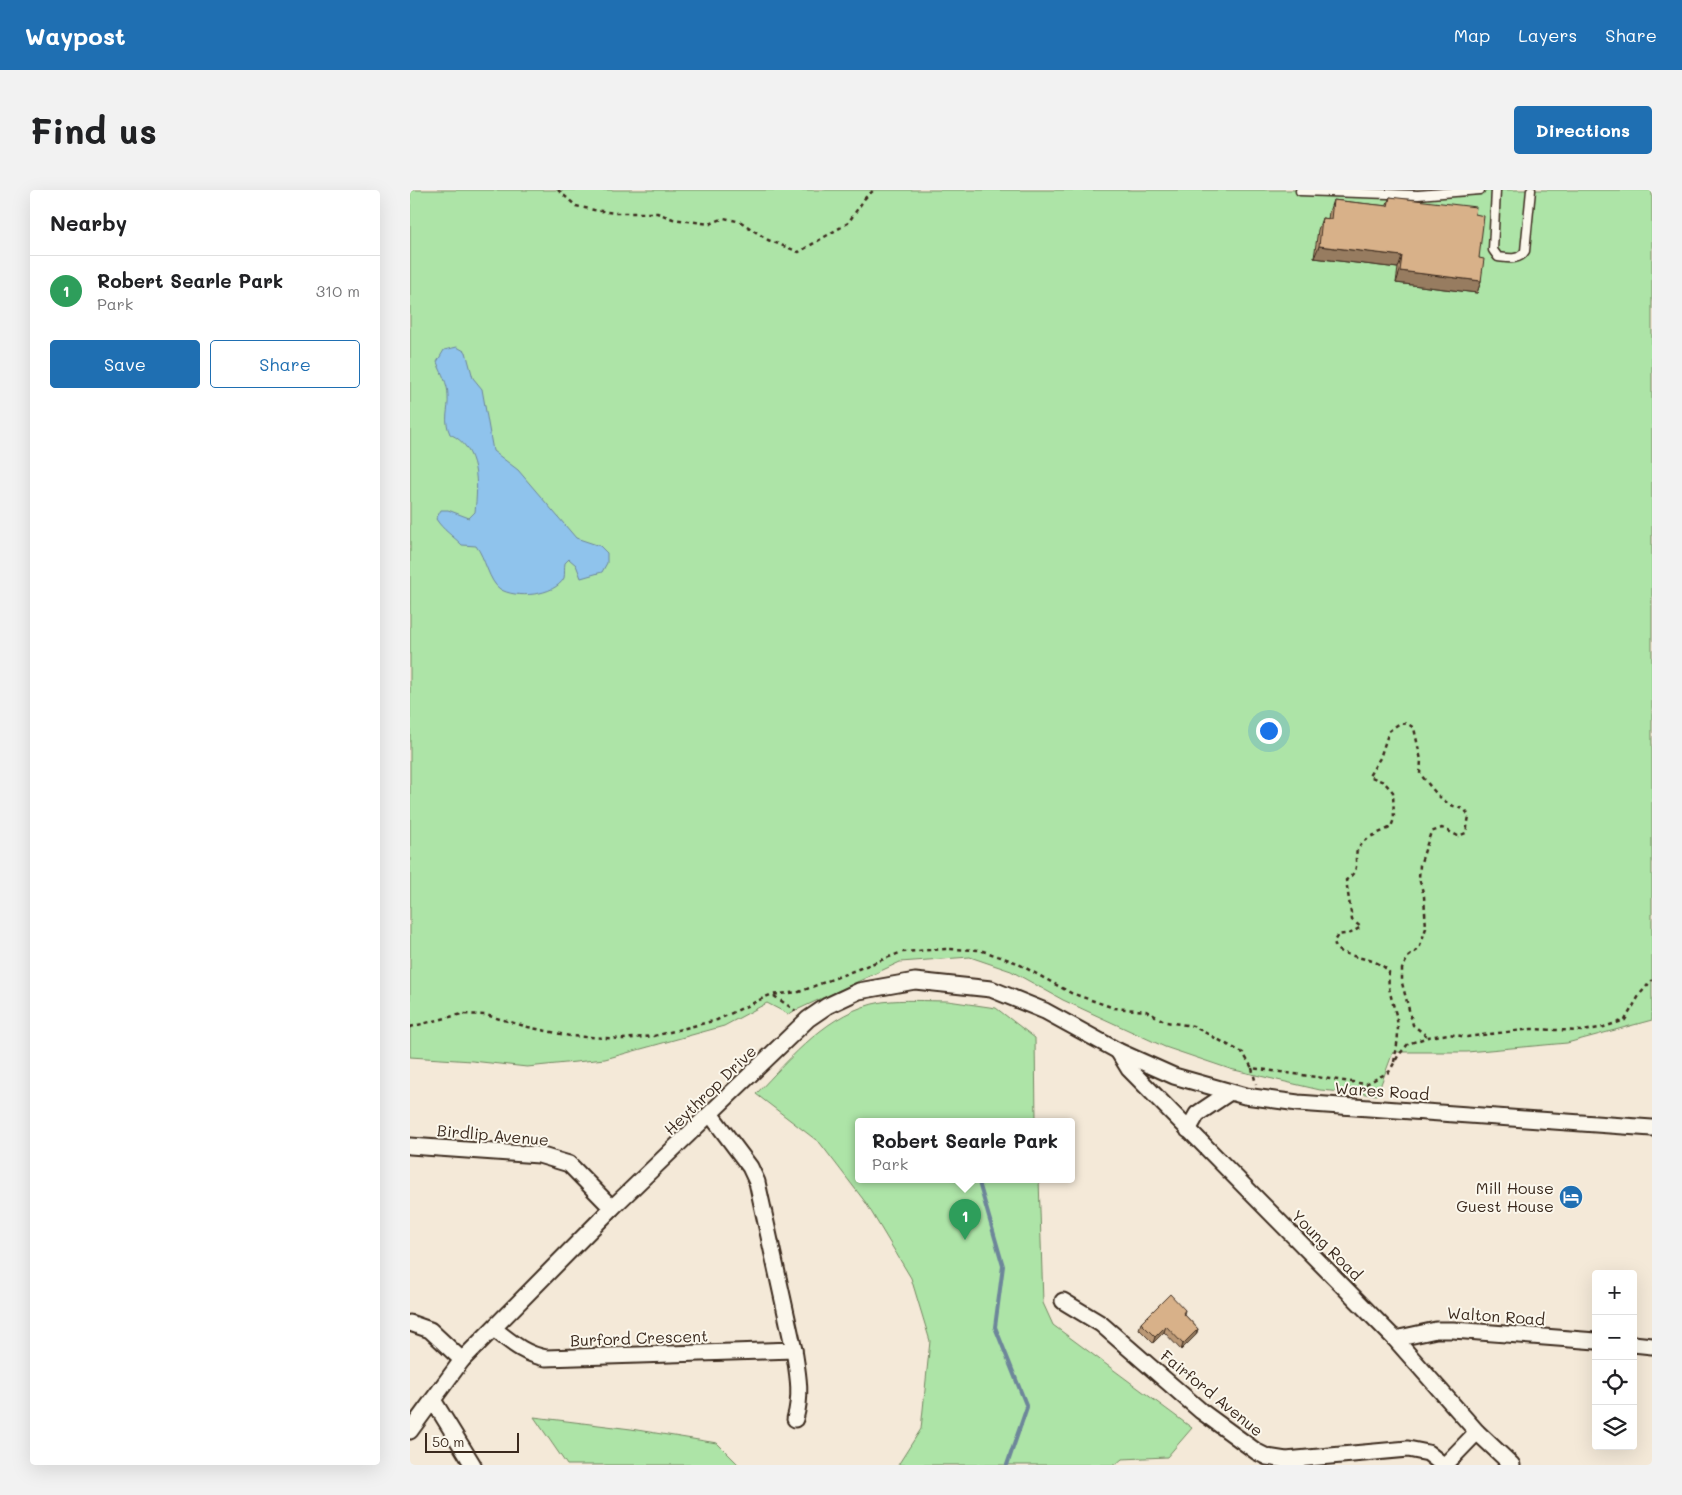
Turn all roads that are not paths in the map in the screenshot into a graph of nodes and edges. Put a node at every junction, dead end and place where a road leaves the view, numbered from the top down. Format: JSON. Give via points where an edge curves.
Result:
{"nodes":[{"id":1,"x":1480,"y":190,"type":"edge"},
{"id":2,"x":1496,"y":190,"type":"edge"},
{"id":3,"x":1531,"y":190,"type":"edge"},
{"id":4,"x":1300,"y":191,"type":"edge"},
{"id":5,"x":1118,"y":1051,"type":"junction"},
{"id":6,"x":1230,"y":1092,"type":"junction"},
{"id":7,"x":710,"y":1115,"type":"junction"},
{"id":8,"x":1652,"y":1128,"type":"edge"},
{"id":9,"x":1188,"y":1130,"type":"junction"},
{"id":10,"x":410,"y":1146,"type":"edge"},
{"id":11,"x":612,"y":1208,"type":"junction"},
{"id":12,"x":1062,"y":1301,"type":"dead end"},
{"id":13,"x":410,"y":1323,"type":"edge"},
{"id":14,"x":494,"y":1328,"type":"junction"},
{"id":15,"x":1395,"y":1338,"type":"junction"},
{"id":16,"x":1592,"y":1341,"type":"edge"},
{"id":17,"x":1637,"y":1344,"type":"edge"},
{"id":18,"x":1652,"y":1346,"type":"edge"},
{"id":19,"x":794,"y":1350,"type":"junction"},
{"id":20,"x":462,"y":1360,"type":"junction"},
{"id":21,"x":433,"y":1400,"type":"junction"},
{"id":22,"x":795,"y":1419,"type":"dead end"},
{"id":23,"x":410,"y":1431,"type":"edge"},
{"id":24,"x":1477,"y":1432,"type":"junction"},
{"id":25,"x":473,"y":1465,"type":"edge"},
{"id":26,"x":1444,"y":1465,"type":"edge"},
{"id":27,"x":1512,"y":1465,"type":"edge"}],
"edges":[{"from":1,"to":4,"type":"lane","via":[[1418,195]]},
{"from":2,"to":3,"type":"lane","via":[[1493,250],[1498,257],[1515,258],[1525,251]]},
{"from":5,"to":6,"type":"street","name":"Wares Road","via":[[1174,1076]]},
{"from":5,"to":7,"type":"street","name":"Heythrop Drive","via":[[1021,1000],[991,988],[915,981],[877,986],[848,996],[808,1019]]},
{"from":5,"to":9,"type":"street","name":"Young Road","via":[[1129,1069]]},
{"from":6,"to":8,"type":"street","name":"Wares Road","via":[[1298,1103]]},
{"from":6,"to":9,"type":"street","via":[[1197,1114]]},
{"from":7,"to":11,"type":"street","name":"Heythrop Drive"},
{"from":7,"to":19,"type":"street","via":[[750,1167],[757,1182]]},
{"from":9,"to":15,"type":"street","name":"Young Road"},
{"from":10,"to":11,"type":"street","name":"Birdlip Avenue","via":[[557,1158],[569,1164]]},
{"from":11,"to":14,"type":"street","name":"Heythrop Drive"},
{"from":12,"to":26,"type":"street","name":"Fairford Avenue","via":[[1101,1324],[1201,1411],[1268,1458],[1286,1460],[1408,1449],[1428,1453]]},
{"from":13,"to":20,"type":"street","via":[[430,1330]]},
{"from":14,"to":19,"type":"street","name":"Burford Crescent","via":[[521,1350],[546,1358]]},
{"from":14,"to":20,"type":"street","name":"Heythrop Drive"},
{"from":15,"to":16,"type":"street","name":"Walton Road","via":[[1453,1330]]},
{"from":15,"to":24,"type":"street","name":"Young Road"},
{"from":17,"to":18,"type":"street"},
{"from":19,"to":22,"type":"street","via":[[800,1383],[800,1402]]},
{"from":20,"to":21,"type":"street","name":"Heythrop Drive"},
{"from":21,"to":23,"type":"street","name":"Heythrop Drive"},
{"from":21,"to":25,"type":"street"},
{"from":24,"to":26,"type":"street"},
{"from":24,"to":27,"type":"street","name":"Young Road"}]}
